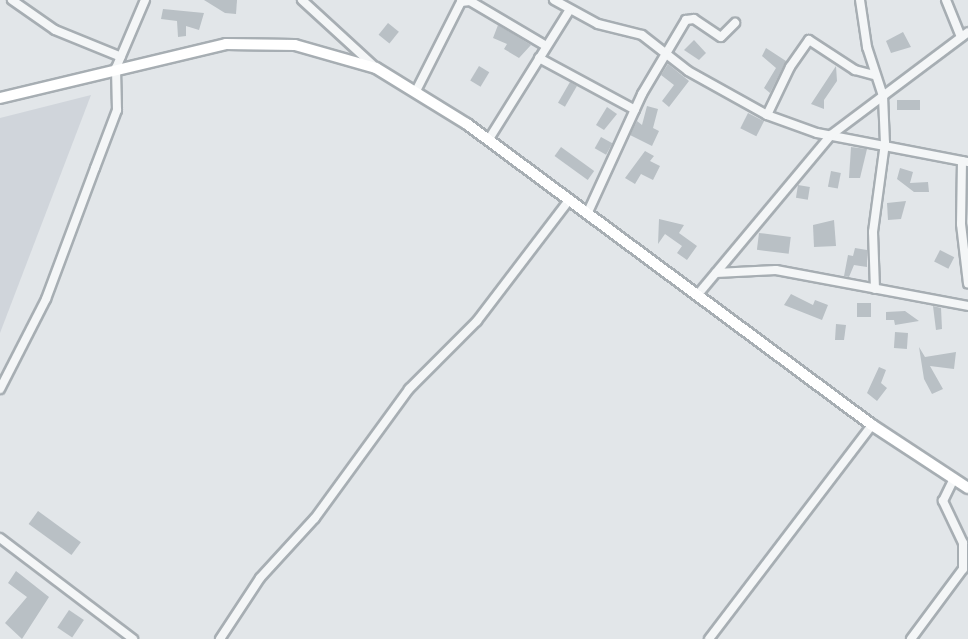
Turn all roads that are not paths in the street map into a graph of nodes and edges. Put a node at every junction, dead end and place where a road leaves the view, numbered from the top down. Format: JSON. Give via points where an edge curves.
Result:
{"nodes":[{"id":1,"x":12,"y":0,"type":"edge"},
{"id":2,"x":145,"y":0,"type":"edge"},
{"id":3,"x":302,"y":0,"type":"edge"},
{"id":4,"x":318,"y":0,"type":"edge"},
{"id":5,"x":554,"y":0,"type":"edge"},
{"id":6,"x":860,"y":0,"type":"edge"},
{"id":7,"x":946,"y":0,"type":"edge"},
{"id":8,"x":313,"y":8,"type":"junction"},
{"id":9,"x":569,"y":11,"type":"junction"},
{"id":10,"x":735,"y":23,"type":"dead end"},
{"id":11,"x":964,"y":34,"type":"edge"},
{"id":12,"x":546,"y":46,"type":"junction"},
{"id":13,"x":666,"y":51,"type":"junction"},
{"id":14,"x":539,"y":58,"type":"junction"},
{"id":15,"x":118,"y":63,"type":"junction"},
{"id":16,"x":376,"y":68,"type":"junction"},
{"id":17,"x":874,"y":75,"type":"junction"},
{"id":18,"x":416,"y":91,"type":"junction"},
{"id":19,"x":883,"y":96,"type":"junction"},
{"id":20,"x":0,"y":98,"type":"edge"},
{"id":21,"x":635,"y":110,"type":"junction"},
{"id":22,"x":767,"y":115,"type":"junction"},
{"id":23,"x":831,"y":135,"type":"junction"},
{"id":24,"x":489,"y":139,"type":"junction"},
{"id":25,"x":885,"y":143,"type":"junction"},
{"id":26,"x":965,"y":162,"type":"edge"},
{"id":27,"x":570,"y":199,"type":"junction"},
{"id":28,"x":588,"y":212,"type":"junction"},
{"id":29,"x":716,"y":273,"type":"junction"},
{"id":30,"x":968,"y":284,"type":"edge"},
{"id":31,"x":875,"y":289,"type":"junction"},
{"id":32,"x":699,"y":293,"type":"junction"},
{"id":33,"x":968,"y":306,"type":"edge"},
{"id":34,"x":0,"y":389,"type":"edge"},
{"id":35,"x":872,"y":425,"type":"junction"},
{"id":36,"x":954,"y":478,"type":"junction"},
{"id":37,"x":968,"y":488,"type":"edge"},
{"id":38,"x":0,"y":538,"type":"edge"},
{"id":39,"x":133,"y":639,"type":"edge"},
{"id":40,"x":220,"y":639,"type":"edge"},
{"id":41,"x":709,"y":639,"type":"edge"},
{"id":42,"x":911,"y":639,"type":"edge"}],
"edges":[{"from":1,"to":15,"type":"street","via":[[55,30]]},
{"from":2,"to":15,"type":"street"},
{"from":3,"to":8,"type":"street"},
{"from":4,"to":8,"type":"street"},
{"from":5,"to":9,"type":"street"},
{"from":6,"to":17,"type":"street"},
{"from":7,"to":11,"type":"street"},
{"from":8,"to":16,"type":"street"},
{"from":9,"to":12,"type":"street"},
{"from":9,"to":13,"type":"street","via":[[642,35]]},
{"from":10,"to":13,"type":"street","via":[[726,35],[716,37],[689,18]]},
{"from":11,"to":19,"type":"street"},
{"from":12,"to":14,"type":"street"},
{"from":12,"to":18,"type":"street","via":[[470,1],[461,2]]},
{"from":13,"to":21,"type":"street"},
{"from":13,"to":22,"type":"street","via":[[688,71]]},
{"from":14,"to":21,"type":"street"},
{"from":14,"to":24,"type":"street"},
{"from":15,"to":16,"type":"street","via":[[189,49],[272,42]]},
{"from":15,"to":20,"type":"street"},
{"from":15,"to":34,"type":"street","via":[[117,110],[46,299]]},
{"from":16,"to":18,"type":"street"},
{"from":17,"to":19,"type":"street"},
{"from":17,"to":22,"type":"street","via":[[855,70],[809,40]]},
{"from":18,"to":24,"type":"street"},
{"from":19,"to":23,"type":"street"},
{"from":19,"to":25,"type":"street"},
{"from":21,"to":28,"type":"street"},
{"from":22,"to":23,"type":"street"},
{"from":23,"to":25,"type":"street"},
{"from":23,"to":29,"type":"street"},
{"from":24,"to":27,"type":"street"},
{"from":25,"to":26,"type":"street"},
{"from":25,"to":31,"type":"street","via":[[873,232]]},
{"from":26,"to":30,"type":"street","via":[[961,224]]},
{"from":27,"to":28,"type":"street"},
{"from":27,"to":40,"type":"street","via":[[486,310],[410,389],[321,510],[260,578]]},
{"from":28,"to":32,"type":"street"},
{"from":29,"to":31,"type":"street","via":[[776,270]]},
{"from":29,"to":32,"type":"street"},
{"from":31,"to":33,"type":"street"},
{"from":32,"to":35,"type":"street"},
{"from":35,"to":36,"type":"street"},
{"from":35,"to":41,"type":"street"},
{"from":36,"to":37,"type":"street"},
{"from":36,"to":42,"type":"street","via":[[943,501],[962,543],[962,569]]},
{"from":38,"to":39,"type":"street"}]}
